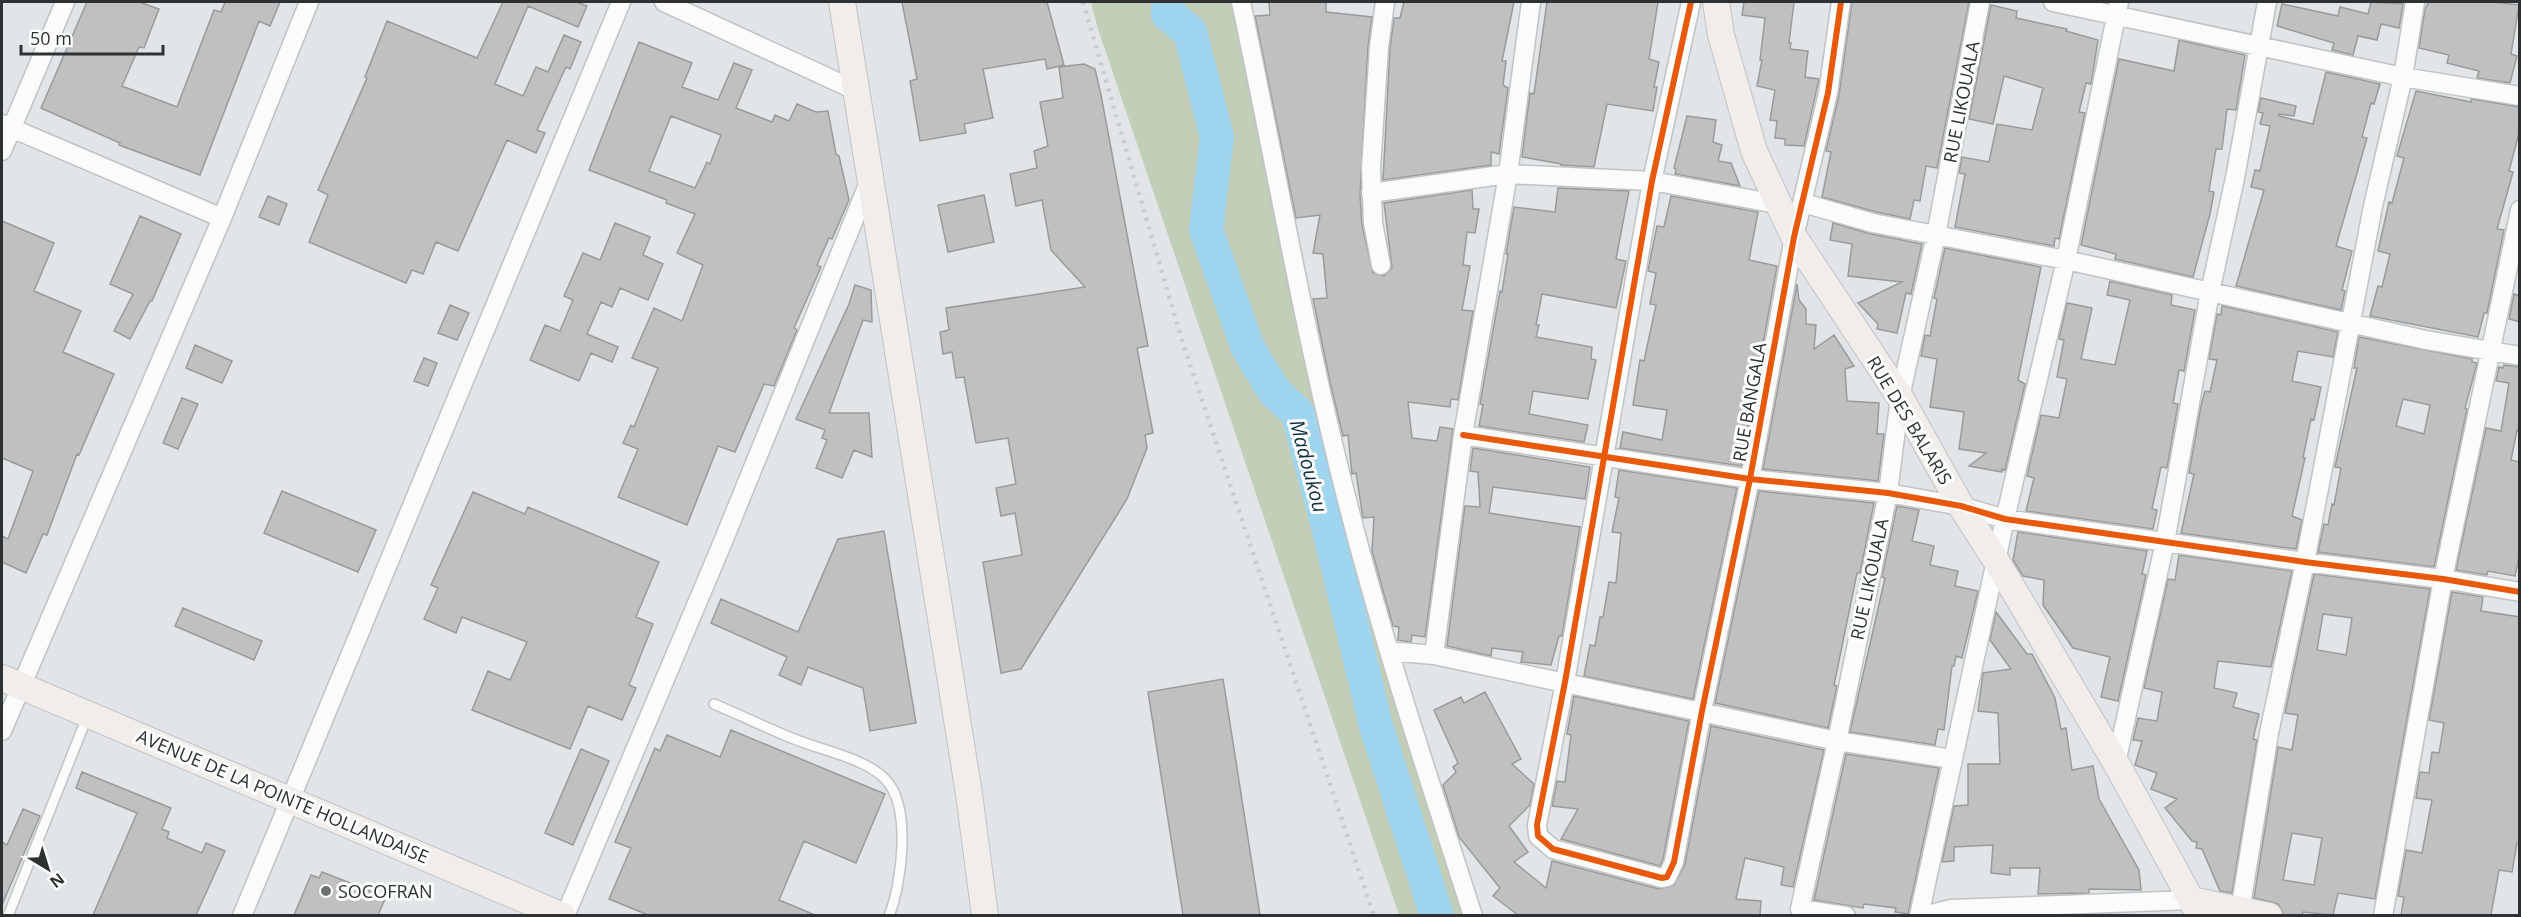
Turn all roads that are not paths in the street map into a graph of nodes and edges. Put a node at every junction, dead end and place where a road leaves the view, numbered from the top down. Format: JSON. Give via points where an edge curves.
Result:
{"nodes":[{"id":1,"x":65,"y":2,"type":"edge"},
{"id":2,"x":309,"y":2,"type":"edge"},
{"id":3,"x":621,"y":2,"type":"edge"},
{"id":4,"x":664,"y":2,"type":"edge"},
{"id":5,"x":842,"y":2,"type":"edge"},
{"id":6,"x":1240,"y":2,"type":"edge"},
{"id":7,"x":1385,"y":2,"type":"edge"},
{"id":8,"x":1531,"y":2,"type":"edge"},
{"id":9,"x":1691,"y":2,"type":"edge"},
{"id":10,"x":1716,"y":2,"type":"edge"},
{"id":11,"x":1841,"y":2,"type":"edge"},
{"id":12,"x":1980,"y":2,"type":"edge"},
{"id":13,"x":2053,"y":2,"type":"edge"},
{"id":14,"x":2267,"y":2,"type":"edge"},
{"id":15,"x":2415,"y":2,"type":"edge"},
{"id":16,"x":2118,"y":8,"type":"edge"},
{"id":17,"x":2259,"y":46,"type":"junction"},
{"id":18,"x":2403,"y":77,"type":"junction"},
{"id":19,"x":857,"y":91,"type":"junction"},
{"id":20,"x":2520,"y":96,"type":"edge"},
{"id":21,"x":7,"y":126,"type":"edge"},
{"id":22,"x":2,"y":151,"type":"edge"},
{"id":23,"x":1508,"y":174,"type":"junction"},
{"id":24,"x":872,"y":175,"type":"junction"},
{"id":25,"x":1652,"y":181,"type":"junction"},
{"id":26,"x":1371,"y":193,"type":"junction"},
{"id":27,"x":1790,"y":203,"type":"junction"},
{"id":28,"x":2520,"y":210,"type":"edge"},
{"id":29,"x":222,"y":218,"type":"junction"},
{"id":30,"x":1936,"y":235,"type":"junction"},
{"id":31,"x":1794,"y":237,"type":"junction"},
{"id":32,"x":2066,"y":260,"type":"junction"},
{"id":33,"x":1381,"y":265,"type":"dead end"},
{"id":34,"x":2210,"y":292,"type":"junction"},
{"id":35,"x":2350,"y":322,"type":"junction"},
{"id":36,"x":2491,"y":350,"type":"junction"},
{"id":37,"x":2520,"y":356,"type":"edge"},
{"id":38,"x":1900,"y":397,"type":"junction"},
{"id":39,"x":1463,"y":435,"type":"junction"},
{"id":40,"x":1605,"y":458,"type":"junction"},
{"id":41,"x":1750,"y":479,"type":"junction"},
{"id":42,"x":1888,"y":493,"type":"junction"},
{"id":43,"x":1961,"y":506,"type":"junction"},
{"id":44,"x":2005,"y":519,"type":"junction"},
{"id":45,"x":2165,"y":542,"type":"junction"},
{"id":46,"x":1997,"y":562,"type":"junction"},
{"id":47,"x":2306,"y":562,"type":"junction"},
{"id":48,"x":2443,"y":579,"type":"junction"},
{"id":49,"x":2520,"y":592,"type":"edge"},
{"id":50,"x":1389,"y":651,"type":"junction"},
{"id":51,"x":1434,"y":655,"type":"junction"},
{"id":52,"x":11,"y":682,"type":"edge"},
{"id":53,"x":1565,"y":682,"type":"junction"},
{"id":54,"x":714,"y":704,"type":"dead end"},
{"id":55,"x":1702,"y":711,"type":"junction"},
{"id":56,"x":88,"y":714,"type":"junction"},
{"id":57,"x":2,"y":731,"type":"edge"},
{"id":58,"x":1837,"y":741,"type":"junction"},
{"id":59,"x":1952,"y":759,"type":"junction"},
{"id":60,"x":2116,"y":763,"type":"junction"},
{"id":61,"x":290,"y":798,"type":"junction"},
{"id":62,"x":2195,"y":908,"type":"edge"},
{"id":63,"x":2240,"y":911,"type":"junction"},
{"id":64,"x":8,"y":915,"type":"edge"},
{"id":65,"x":242,"y":915,"type":"edge"},
{"id":66,"x":564,"y":915,"type":"edge"},
{"id":67,"x":889,"y":915,"type":"edge"},
{"id":68,"x":985,"y":915,"type":"edge"},
{"id":69,"x":1473,"y":915,"type":"edge"},
{"id":70,"x":1846,"y":915,"type":"edge"},
{"id":71,"x":1921,"y":915,"type":"edge"},
{"id":72,"x":2269,"y":915,"type":"edge"},
{"id":73,"x":2383,"y":915,"type":"edge"}],
"edges":[{"from":1,"to":21,"type":"street"},
{"from":2,"to":29,"type":"street"},
{"from":3,"to":61,"type":"street"},
{"from":4,"to":19,"type":"street"},
{"from":5,"to":19,"type":"main road"},
{"from":6,"to":50,"type":"street","via":[[1332,439]]},
{"from":7,"to":26,"type":"street"},
{"from":8,"to":23,"type":"street"},
{"from":9,"to":25,"type":"street"},
{"from":10,"to":27,"type":"main road","name":"RUE DES BALARIS","via":[[1721,35],[1754,151]]},
{"from":11,"to":27,"type":"street","via":[[1828,93]]},
{"from":12,"to":30,"type":"street","name":"RUE LIKOUALA"},
{"from":13,"to":16,"type":"street"},
{"from":14,"to":17,"type":"street"},
{"from":15,"to":18,"type":"street"},
{"from":16,"to":17,"type":"street"},
{"from":16,"to":32,"type":"street"},
{"from":17,"to":18,"type":"street"},
{"from":17,"to":34,"type":"street"},
{"from":18,"to":20,"type":"street"},
{"from":18,"to":35,"type":"street"},
{"from":19,"to":24,"type":"main road"},
{"from":21,"to":22,"type":"street"},
{"from":21,"to":29,"type":"street"},
{"from":23,"to":25,"type":"street"},
{"from":23,"to":26,"type":"street"},
{"from":23,"to":39,"type":"street"},
{"from":24,"to":66,"type":"street","via":[[722,544]]},
{"from":24,"to":68,"type":"main road"},
{"from":25,"to":27,"type":"street"},
{"from":25,"to":40,"type":"street"},
{"from":26,"to":33,"type":"street"},
{"from":27,"to":30,"type":"street"},
{"from":27,"to":31,"type":"main road","name":"RUE DES BALARIS"},
{"from":28,"to":36,"type":"street"},
{"from":29,"to":52,"type":"street"},
{"from":30,"to":32,"type":"street"},
{"from":30,"to":38,"type":"street","name":"RUE LIKOUALA"},
{"from":31,"to":38,"type":"main road","name":"RUE DES BALARIS"},
{"from":31,"to":41,"type":"street","name":"RUE BANGALA"},
{"from":32,"to":34,"type":"street"},
{"from":32,"to":44,"type":"street"},
{"from":34,"to":35,"type":"street"},
{"from":34,"to":45,"type":"street"},
{"from":35,"to":36,"type":"street"},
{"from":35,"to":47,"type":"street"},
{"from":36,"to":37,"type":"street"},
{"from":36,"to":48,"type":"street"},
{"from":38,"to":42,"type":"street","name":"RUE LIKOUALA"},
{"from":38,"to":43,"type":"main road","name":"RUE DES BALARIS"},
{"from":39,"to":40,"type":"street"},
{"from":39,"to":51,"type":"street"},
{"from":40,"to":41,"type":"street"},
{"from":40,"to":53,"type":"street"},
{"from":41,"to":42,"type":"street"},
{"from":41,"to":55,"type":"street","name":"RUE BANGALA"},
{"from":42,"to":43,"type":"street"},
{"from":42,"to":58,"type":"street","name":"RUE LIKOUALA"},
{"from":43,"to":44,"type":"street"},
{"from":43,"to":46,"type":"main road","name":"RUE DES BALARIS"},
{"from":44,"to":45,"type":"street"},
{"from":44,"to":46,"type":"street"},
{"from":45,"to":47,"type":"street"},
{"from":45,"to":60,"type":"street"},
{"from":46,"to":59,"type":"street"},
{"from":46,"to":60,"type":"main road","name":"RUE DES BALARIS"},
{"from":47,"to":48,"type":"street"},
{"from":47,"to":63,"type":"street","via":[[2269,733]]},
{"from":48,"to":49,"type":"street"},
{"from":48,"to":73,"type":"street"},
{"from":50,"to":51,"type":"street"},
{"from":50,"to":69,"type":"street"},
{"from":51,"to":53,"type":"street"},
{"from":52,"to":56,"type":"main road","name":"AVENUE DE LA POINTE HOLLANDAISE"},
{"from":52,"to":57,"type":"street"},
{"from":53,"to":55,"type":"street"},
{"from":53,"to":55,"type":"street","name":"RUE BANGALA","via":[[1538,836],[1553,849],[1653,877],[1667,877],[1674,862]]},
{"from":54,"to":67,"type":"lane","via":[[871,768],[886,779],[896,794],[902,816],[898,874]]},
{"from":55,"to":58,"type":"street"},
{"from":56,"to":61,"type":"main road","name":"AVENUE DE LA POINTE HOLLANDAISE"},
{"from":56,"to":64,"type":"lane"},
{"from":58,"to":59,"type":"street"},
{"from":58,"to":70,"type":"street","name":"RUE LIKOUALA","via":[[1800,909]]},
{"from":59,"to":71,"type":"street"},
{"from":60,"to":62,"type":"main road","name":"RUE DES BALARIS"},
{"from":61,"to":65,"type":"street"},
{"from":61,"to":66,"type":"main road","name":"AVENUE DE LA POINTE HOLLANDAISE"},
{"from":62,"to":63,"type":"main road"},
{"from":62,"to":71,"type":"street","via":[[1951,909]]},
{"from":63,"to":72,"type":"main road"}]}
